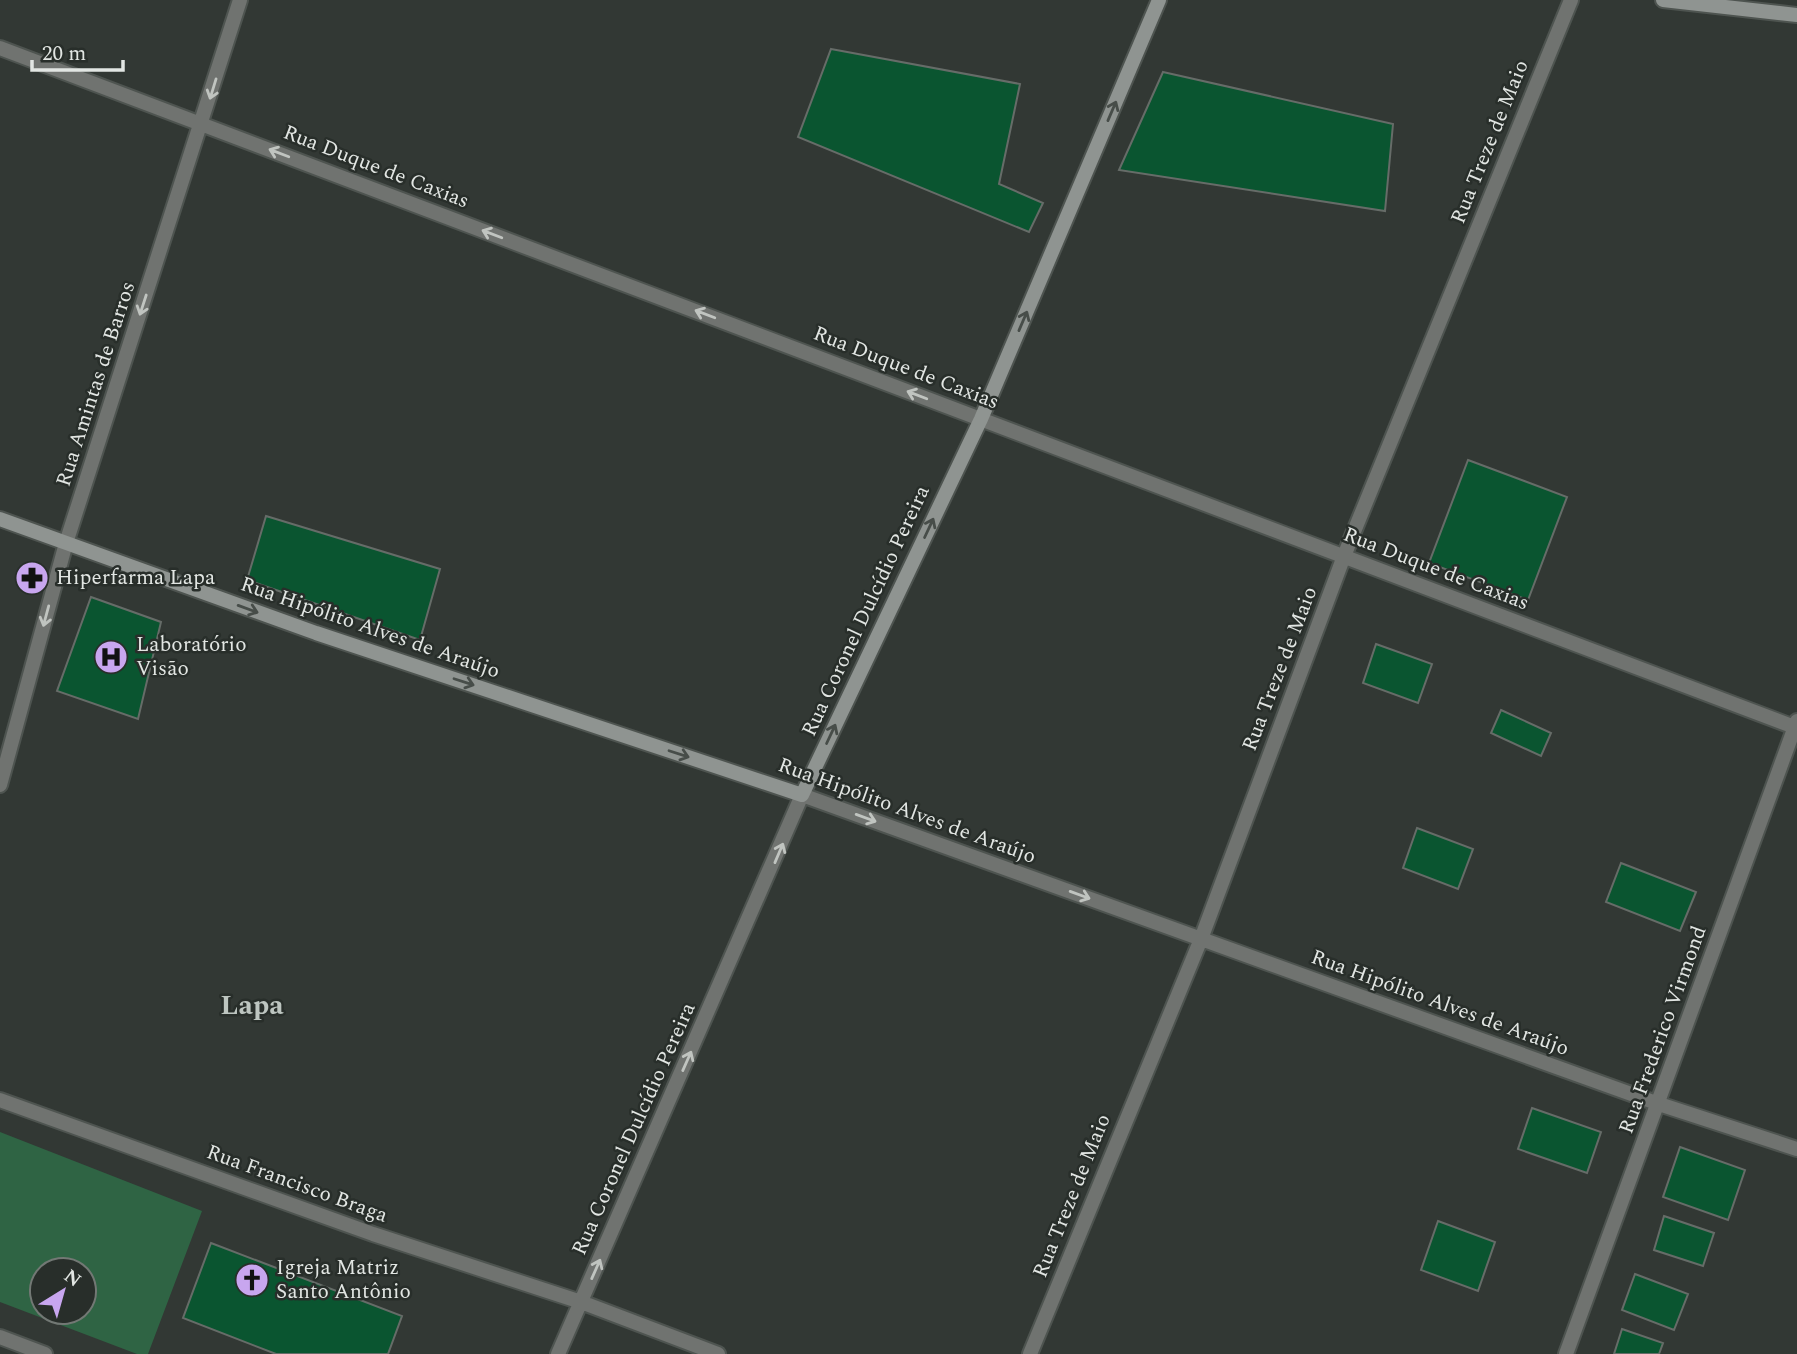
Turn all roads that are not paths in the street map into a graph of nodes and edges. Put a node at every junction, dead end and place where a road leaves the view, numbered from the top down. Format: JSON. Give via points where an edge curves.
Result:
{"nodes":[{"id":1,"x":240,"y":0,"type":"edge"},
{"id":2,"x":1159,"y":0,"type":"edge"},
{"id":3,"x":1571,"y":0,"type":"edge"},
{"id":4,"x":1663,"y":0,"type":"edge"},
{"id":5,"x":1797,"y":15,"type":"edge"},
{"id":6,"x":0,"y":48,"type":"edge"},
{"id":7,"x":202,"y":124,"type":"junction"},
{"id":8,"x":981,"y":419,"type":"junction"},
{"id":9,"x":0,"y":519,"type":"edge"},
{"id":10,"x":66,"y":542,"type":"junction"},
{"id":11,"x":1344,"y":556,"type":"junction"},
{"id":12,"x":1796,"y":725,"type":"edge"},
{"id":13,"x":0,"y":785,"type":"edge"},
{"id":14,"x":802,"y":795,"type":"junction"},
{"id":15,"x":1201,"y":939,"type":"junction"},
{"id":16,"x":0,"y":1100,"type":"edge"},
{"id":17,"x":1659,"y":1104,"type":"junction"},
{"id":18,"x":1797,"y":1149,"type":"edge"},
{"id":19,"x":581,"y":1302,"type":"junction"},
{"id":20,"x":0,"y":1337,"type":"edge"},
{"id":21,"x":45,"y":1354,"type":"edge"},
{"id":22,"x":558,"y":1354,"type":"edge"},
{"id":23,"x":718,"y":1354,"type":"edge"},
{"id":24,"x":1030,"y":1354,"type":"edge"},
{"id":25,"x":1566,"y":1354,"type":"edge"}],
"edges":[{"from":1,"to":7,"type":"street","name":"Rua Amintas de Barros","one_way":true},
{"from":8,"to":2,"type":"street","name":"Rua Coronel Dulcídio Pereira","one_way":true},
{"from":3,"to":11,"type":"street","name":"Rua Treze de Maio"},
{"from":4,"to":5,"type":"street"},
{"from":6,"to":7,"type":"street","name":"Rua Duque de Caxias"},
{"from":8,"to":7,"type":"street","name":"Rua Duque de Caxias","one_way":true},
{"from":7,"to":10,"type":"street","name":"Rua Amintas de Barros","one_way":true},
{"from":8,"to":11,"type":"street","name":"Rua Duque de Caxias"},
{"from":14,"to":8,"type":"street","name":"Rua Coronel Dulcídio Pereira","one_way":true},
{"from":9,"to":10,"type":"street","name":"Rua Hipólito Alves de Araújo"},
{"from":10,"to":13,"type":"street","name":"Rua Amintas de Barros","one_way":true},
{"from":10,"to":14,"type":"street","name":"Rua Hipólito Alves de Araújo","one_way":true,"via":[[316,633]]},
{"from":11,"to":12,"type":"street","name":"Rua Duque de Caxias"},
{"from":11,"to":15,"type":"street","name":"Rua Treze de Maio"},
{"from":12,"to":17,"type":"street","name":"Rua Frederico Virmond"},
{"from":14,"to":15,"type":"street","name":"Rua Hipólito Alves de Araújo","one_way":true},
{"from":19,"to":14,"type":"street","name":"Rua Coronel Dulcídio Pereira","one_way":true},
{"from":15,"to":17,"type":"street","name":"Rua Hipólito Alves de Araújo"},
{"from":15,"to":24,"type":"street","name":"Rua Treze de Maio"},
{"from":16,"to":19,"type":"street","name":"Rua Francisco Braga","via":[[373,1234]]},
{"from":17,"to":18,"type":"street","name":"Rua Hipólito Alves de Araújo"},
{"from":17,"to":25,"type":"street","name":"Rua Frederico Virmond"},
{"from":19,"to":22,"type":"street","name":"Rua Coronel Dulcídio Pereira"},
{"from":19,"to":23,"type":"street","name":"Rua Francisco Braga"},
{"from":20,"to":21,"type":"street"}]}
